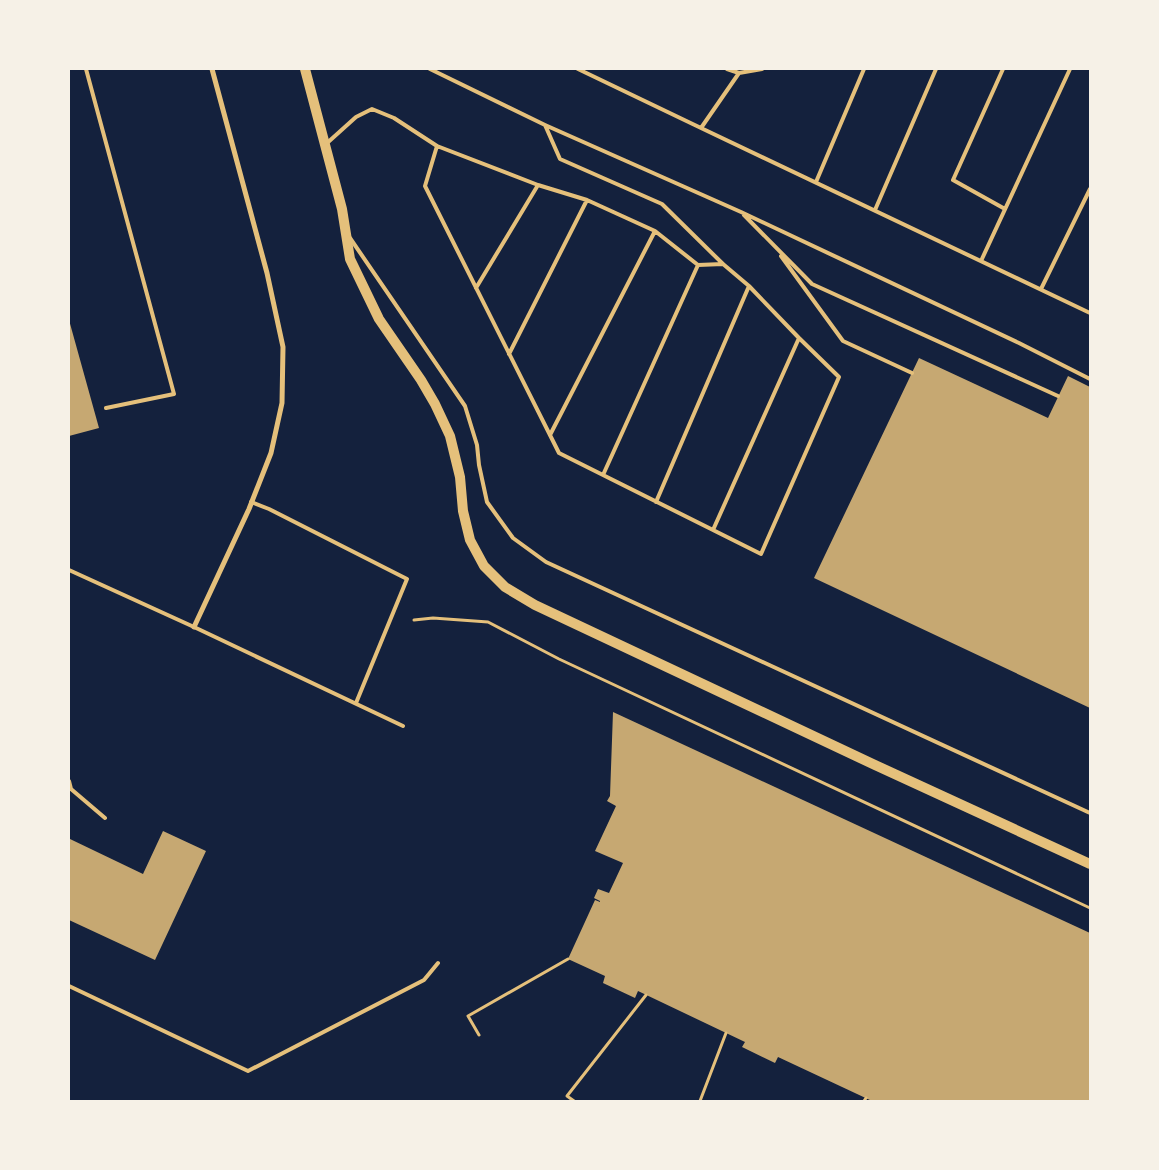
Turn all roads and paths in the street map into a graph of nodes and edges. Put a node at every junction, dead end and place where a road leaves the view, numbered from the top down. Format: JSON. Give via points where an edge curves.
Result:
{"nodes":[{"id":1,"x":86,"y":69,"type":"edge"},
{"id":2,"x":212,"y":69,"type":"edge"},
{"id":3,"x":305,"y":69,"type":"edge"},
{"id":4,"x":430,"y":69,"type":"edge"},
{"id":5,"x":578,"y":69,"type":"edge"},
{"id":6,"x":727,"y":69,"type":"edge"},
{"id":7,"x":762,"y":69,"type":"edge"},
{"id":8,"x":864,"y":69,"type":"edge"},
{"id":9,"x":936,"y":69,"type":"edge"},
{"id":10,"x":1003,"y":69,"type":"edge"},
{"id":11,"x":1070,"y":69,"type":"edge"},
{"id":12,"x":739,"y":73,"type":"junction"},
{"id":13,"x":545,"y":125,"type":"junction"},
{"id":14,"x":701,"y":128,"type":"junction"},
{"id":15,"x":325,"y":145,"type":"junction"},
{"id":16,"x":437,"y":146,"type":"junction"},
{"id":17,"x":816,"y":182,"type":"junction"},
{"id":18,"x":538,"y":185,"type":"junction"},
{"id":19,"x":1090,"y":189,"type":"edge"},
{"id":20,"x":587,"y":200,"type":"junction"},
{"id":21,"x":1005,"y":209,"type":"junction"},
{"id":22,"x":875,"y":210,"type":"junction"},
{"id":23,"x":741,"y":212,"type":"junction"},
{"id":24,"x":654,"y":230,"type":"junction"},
{"id":25,"x":346,"y":232,"type":"junction"},
{"id":26,"x":774,"y":246,"type":"junction"},
{"id":27,"x":981,"y":261,"type":"junction"},
{"id":28,"x":724,"y":264,"type":"junction"},
{"id":29,"x":698,"y":265,"type":"junction"},
{"id":30,"x":749,"y":286,"type":"junction"},
{"id":31,"x":476,"y":288,"type":"junction"},
{"id":32,"x":1042,"y":289,"type":"junction"},
{"id":33,"x":1090,"y":313,"type":"edge"},
{"id":34,"x":799,"y":338,"type":"junction"},
{"id":35,"x":509,"y":354,"type":"junction"},
{"id":36,"x":912,"y":373,"type":"dead end"},
{"id":37,"x":1090,"y":379,"type":"edge"},
{"id":38,"x":1058,"y":396,"type":"dead end"},
{"id":39,"x":106,"y":408,"type":"dead end"},
{"id":40,"x":550,"y":435,"type":"junction"},
{"id":41,"x":603,"y":475,"type":"junction"},
{"id":42,"x":251,"y":502,"type":"junction"},
{"id":43,"x":656,"y":502,"type":"junction"},
{"id":44,"x":713,"y":530,"type":"junction"},
{"id":45,"x":69,"y":570,"type":"edge"},
{"id":46,"x":414,"y":620,"type":"dead end"},
{"id":47,"x":194,"y":627,"type":"junction"},
{"id":48,"x":356,"y":703,"type":"junction"},
{"id":49,"x":403,"y":726,"type":"dead end"},
{"id":50,"x":69,"y":781,"type":"edge"},
{"id":51,"x":1090,"y":812,"type":"edge"},
{"id":52,"x":105,"y":818,"type":"dead end"},
{"id":53,"x":1090,"y":864,"type":"edge"},
{"id":54,"x":1090,"y":908,"type":"edge"},
{"id":55,"x":568,"y":959,"type":"dead end"},
{"id":56,"x":438,"y":963,"type":"dead end"},
{"id":57,"x":69,"y":986,"type":"edge"},
{"id":58,"x":646,"y":995,"type":"dead end"},
{"id":59,"x":726,"y":1033,"type":"dead end"},
{"id":60,"x":479,"y":1035,"type":"dead end"},
{"id":61,"x":574,"y":1101,"type":"edge"},
{"id":62,"x":700,"y":1101,"type":"edge"}],
"edges":[{"from":1,"to":39,"type":"lane","via":[[174,394]]},
{"from":2,"to":42,"type":"street","via":[[267,273],[283,347],[282,403],[271,453]]},
{"from":3,"to":15,"type":"main road"},
{"from":4,"to":13,"type":"lane"},
{"from":5,"to":14,"type":"lane"},
{"from":6,"to":12,"type":"lane"},
{"from":7,"to":12,"type":"lane"},
{"from":8,"to":17,"type":"lane"},
{"from":9,"to":22,"type":"lane"},
{"from":10,"to":21,"type":"lane","via":[[953,180]]},
{"from":11,"to":21,"type":"lane"},
{"from":12,"to":14,"type":"lane"},
{"from":13,"to":23,"type":"lane"},
{"from":13,"to":28,"type":"lane","via":[[560,159],[662,204]]},
{"from":14,"to":17,"type":"lane"},
{"from":15,"to":16,"type":"lane","via":[[356,117],[372,109],[394,118]]},
{"from":15,"to":25,"type":"main road"},
{"from":16,"to":18,"type":"lane"},
{"from":16,"to":31,"type":"lane","via":[[425,186]]},
{"from":17,"to":22,"type":"lane"},
{"from":18,"to":20,"type":"lane"},
{"from":18,"to":31,"type":"lane"},
{"from":19,"to":32,"type":"lane"},
{"from":20,"to":24,"type":"lane"},
{"from":20,"to":35,"type":"lane"},
{"from":21,"to":27,"type":"lane"},
{"from":22,"to":27,"type":"lane"},
{"from":23,"to":26,"type":"lane"},
{"from":23,"to":37,"type":"lane"},
{"from":24,"to":29,"type":"lane"},
{"from":24,"to":40,"type":"lane"},
{"from":25,"to":51,"type":"lane","via":[[465,406],[477,445],[487,502],[513,538],[546,562]]},
{"from":25,"to":53,"type":"main road","via":[[350,259],[379,319],[421,380],[450,436],[470,540],[484,566],[505,586],[535,605]]},
{"from":26,"to":36,"type":"lane","via":[[843,341]]},
{"from":26,"to":38,"type":"lane","via":[[812,284]]},
{"from":27,"to":32,"type":"lane"},
{"from":28,"to":29,"type":"lane"},
{"from":28,"to":30,"type":"lane"},
{"from":29,"to":41,"type":"lane"},
{"from":30,"to":34,"type":"lane"},
{"from":30,"to":43,"type":"lane"},
{"from":31,"to":35,"type":"lane"},
{"from":32,"to":33,"type":"lane"},
{"from":34,"to":44,"type":"lane"},
{"from":34,"to":44,"type":"lane","via":[[838,376],[761,554]]},
{"from":35,"to":40,"type":"lane"},
{"from":40,"to":41,"type":"lane","via":[[558,453]]},
{"from":41,"to":43,"type":"lane"},
{"from":42,"to":47,"type":"street"},
{"from":42,"to":48,"type":"lane","via":[[407,579]]},
{"from":43,"to":44,"type":"lane"},
{"from":45,"to":47,"type":"lane"},
{"from":46,"to":54,"type":"path","via":[[433,618],[488,622],[559,659]]},
{"from":47,"to":48,"type":"lane"},
{"from":48,"to":49,"type":"lane"},
{"from":50,"to":52,"type":"lane","via":[[71,789]]},
{"from":55,"to":60,"type":"path","via":[[468,1016]]},
{"from":56,"to":57,"type":"lane","via":[[424,980],[248,1071]]},
{"from":58,"to":61,"type":"path","via":[[567,1096]]},
{"from":59,"to":62,"type":"path"}]}
